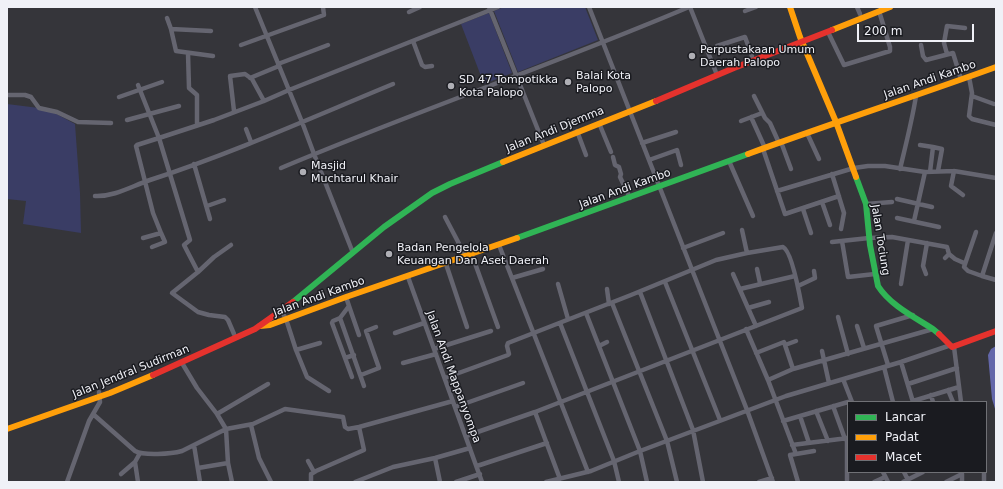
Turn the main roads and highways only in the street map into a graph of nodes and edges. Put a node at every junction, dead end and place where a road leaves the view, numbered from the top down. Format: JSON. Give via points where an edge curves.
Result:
{"nodes":[{"id":1,"x":790,"y":7,"type":"edge"},
{"id":2,"x":890,"y":7,"type":"edge"},
{"id":3,"x":878,"y":9,"type":"edge"},
{"id":4,"x":801,"y":39,"type":"junction"},
{"id":5,"x":996,"y":68,"type":"edge"},
{"id":6,"x":716,"y":73,"type":"junction"},
{"id":7,"x":629,"y":109,"type":"junction"},
{"id":8,"x":836,"y":122,"type":"junction"},
{"id":9,"x":543,"y":143,"type":"junction"},
{"id":10,"x":259,"y":325,"type":"junction"},
{"id":11,"x":996,"y":332,"type":"edge"},
{"id":12,"x":109,"y":391,"type":"junction"},
{"id":13,"x":100,"y":395,"type":"junction"},
{"id":14,"x":7,"y":423,"type":"edge"},
{"id":15,"x":7,"y":429,"type":"edge"}],
"edges":[{"from":1,"to":4,"type":"main road","name":"Jalan Tociung"},
{"from":2,"to":3,"type":"main road","name":"Jalan Andi Djemma"},
{"from":3,"to":4,"type":"main road","name":"Jalan Andi Djemma"},
{"from":3,"to":4,"type":"main road","name":"Jalan Andi Djemma","via":[[828,32]]},
{"from":4,"to":6,"type":"main road","name":"Jalan Andi Djemma"},
{"from":4,"to":6,"type":"main road","name":"Jalan Andi Djemma","via":[[752,56]]},
{"from":4,"to":8,"type":"main road","name":"Jalan Tociung"},
{"from":5,"to":8,"type":"main road","name":"Jalan Andi Kambo"},
{"from":6,"to":7,"type":"main road","name":"Jalan Andi Djemma","via":[[677,94]]},
{"from":7,"to":9,"type":"main road","name":"Jalan Andi Djemma"},
{"from":7,"to":9,"type":"main road","name":"Jalan Andi Djemma"},
{"from":8,"to":10,"type":"main road","name":"Jalan Andi Kambo","via":[[469,256],[346,297],[270,326]]},
{"from":8,"to":11,"type":"main road","name":"Jalan Tociung","via":[[866,204],[875,274],[878,286],[885,296],[954,346]]},
{"from":9,"to":10,"type":"main road","name":"Jalan Andi Djemma","via":[[432,193],[352,251]]},
{"from":10,"to":12,"type":"main road","name":"Jalan Jendral Sudirman"},
{"from":10,"to":12,"type":"main road","name":"Jalan Jendral Sudirman","via":[[182,363]]},
{"from":12,"to":13,"type":"main road","name":"Jalan Jendral Sudirman"},
{"from":13,"to":14,"type":"main road","name":"Jalan Jendral Sudirman"},
{"from":13,"to":15,"type":"main road","name":"Jalan Jendral Sudirman"}]}
